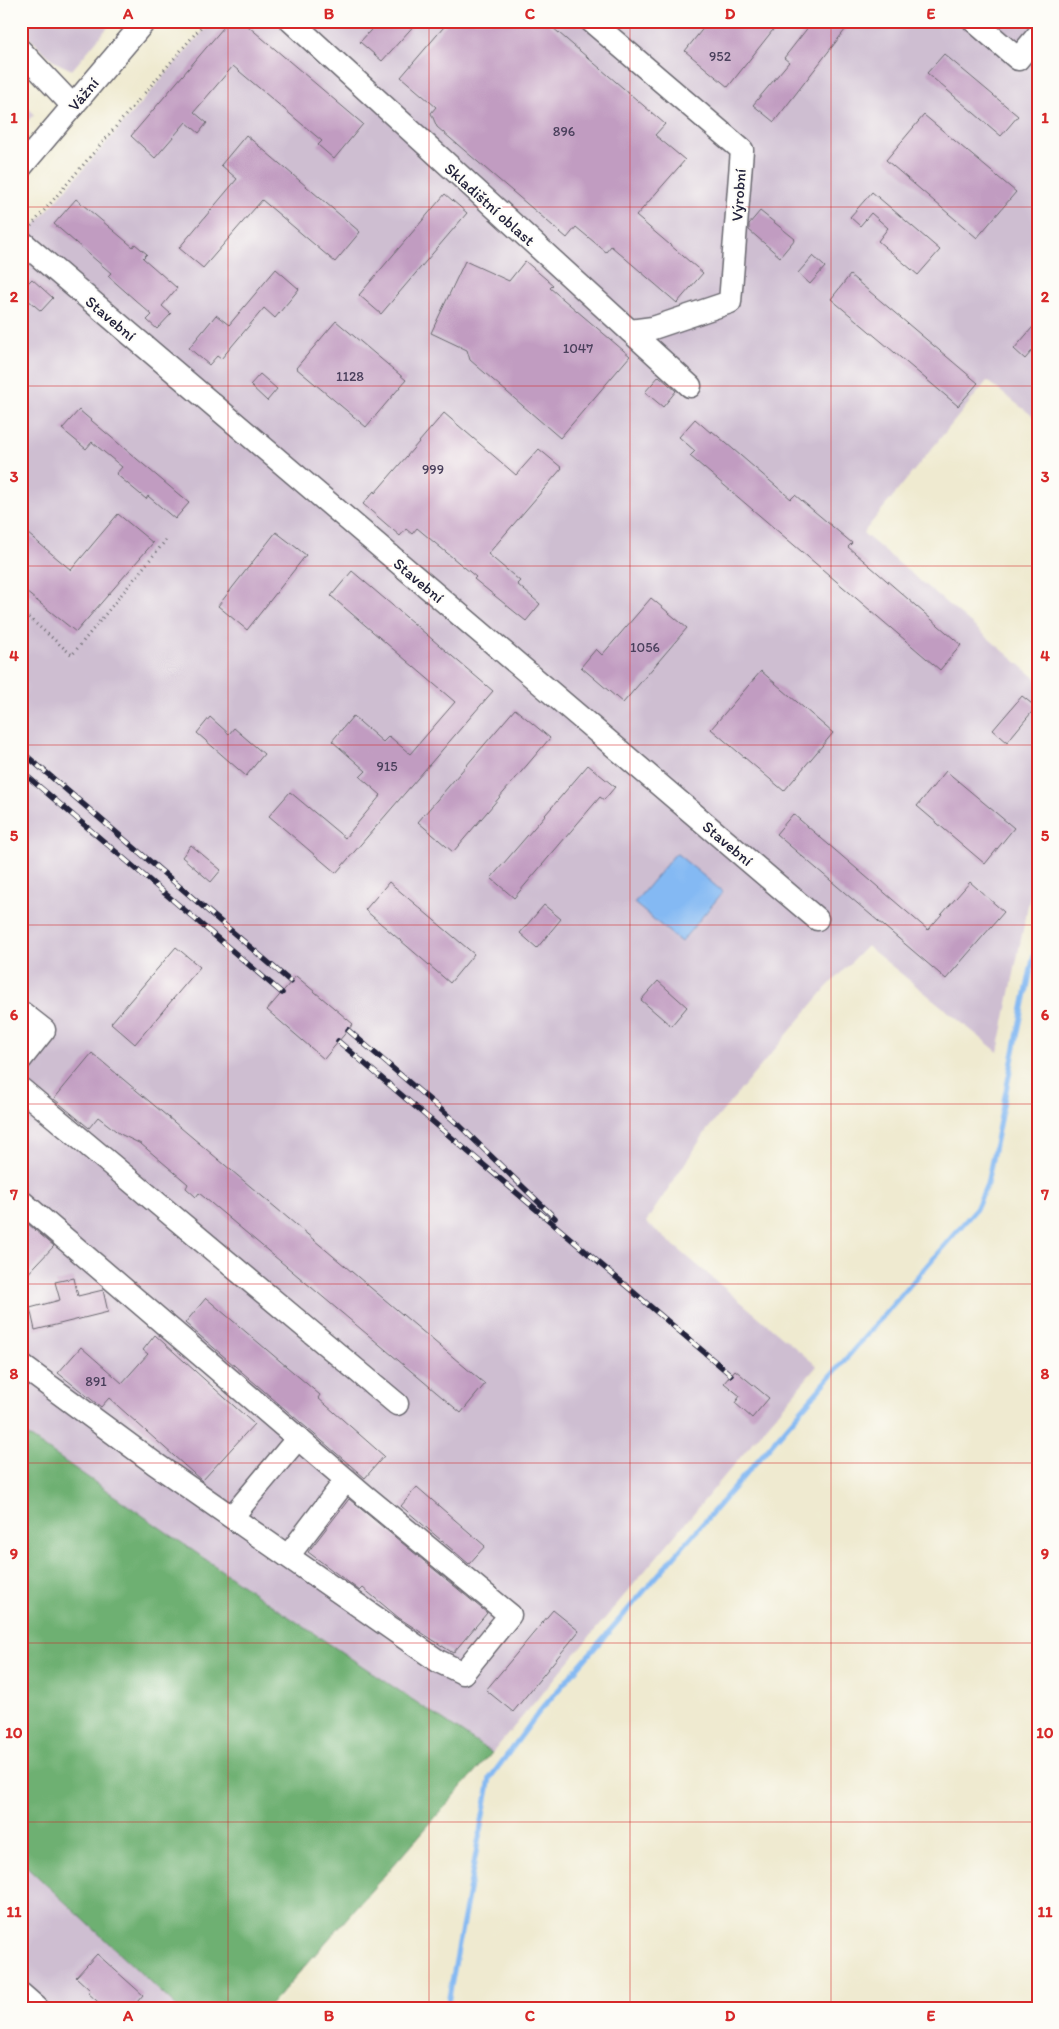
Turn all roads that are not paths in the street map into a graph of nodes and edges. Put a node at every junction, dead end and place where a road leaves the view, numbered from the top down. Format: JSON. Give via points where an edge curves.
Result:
{"nodes":[{"id":1,"x":145,"y":21,"type":"edge"},
{"id":2,"x":291,"y":21,"type":"edge"},
{"id":3,"x":591,"y":21,"type":"edge"},
{"id":4,"x":974,"y":21,"type":"edge"},
{"id":5,"x":1038,"y":35,"type":"edge"},
{"id":6,"x":21,"y":50,"type":"edge"},
{"id":7,"x":73,"y":106,"type":"junction"},
{"id":8,"x":21,"y":167,"type":"edge"},
{"id":9,"x":24,"y":235,"type":"edge"},
{"id":10,"x":630,"y":332,"type":"junction"},
{"id":11,"x":690,"y":386,"type":"dead end"},
{"id":12,"x":817,"y":919,"type":"dead end"},
{"id":13,"x":21,"y":1012,"type":"edge"},
{"id":14,"x":21,"y":1059,"type":"edge"},
{"id":15,"x":21,"y":1089,"type":"edge"},
{"id":16,"x":21,"y":1201,"type":"edge"},
{"id":17,"x":21,"y":1365,"type":"edge"},
{"id":18,"x":397,"y":1404,"type":"dead end"},
{"id":19,"x":298,"y":1438,"type":"junction"},
{"id":20,"x":346,"y":1480,"type":"junction"},
{"id":21,"x":232,"y":1517,"type":"junction"},
{"id":22,"x":288,"y":1556,"type":"junction"},
{"id":23,"x":21,"y":1994,"type":"edge"},
{"id":24,"x":37,"y":2008,"type":"edge"}],
"edges":[{"from":1,"to":7,"type":"street","name":"Vážní"},
{"from":2,"to":10,"type":"street","name":"Skladištní oblast"},
{"from":3,"to":10,"type":"street","name":"Výrobní","via":[[742,150],[730,302],[654,328]]},
{"from":4,"to":5,"type":"street","via":[[1018,59]]},
{"from":6,"to":7,"type":"street"},
{"from":7,"to":8,"type":"street","name":"Vážní"},
{"from":9,"to":12,"type":"street","name":"Stavební"},
{"from":10,"to":11,"type":"street","name":"Skladištní oblast"},
{"from":13,"to":14,"type":"street","via":[[44,1030]]},
{"from":15,"to":18,"type":"street"},
{"from":16,"to":19,"type":"street"},
{"from":17,"to":21,"type":"street"},
{"from":19,"to":20,"type":"street"},
{"from":19,"to":21,"type":"street"},
{"from":20,"to":22,"type":"street"},
{"from":20,"to":22,"type":"street","via":[[510,1615],[463,1673],[438,1661]]},
{"from":21,"to":22,"type":"street"},
{"from":23,"to":24,"type":"street"}]}
